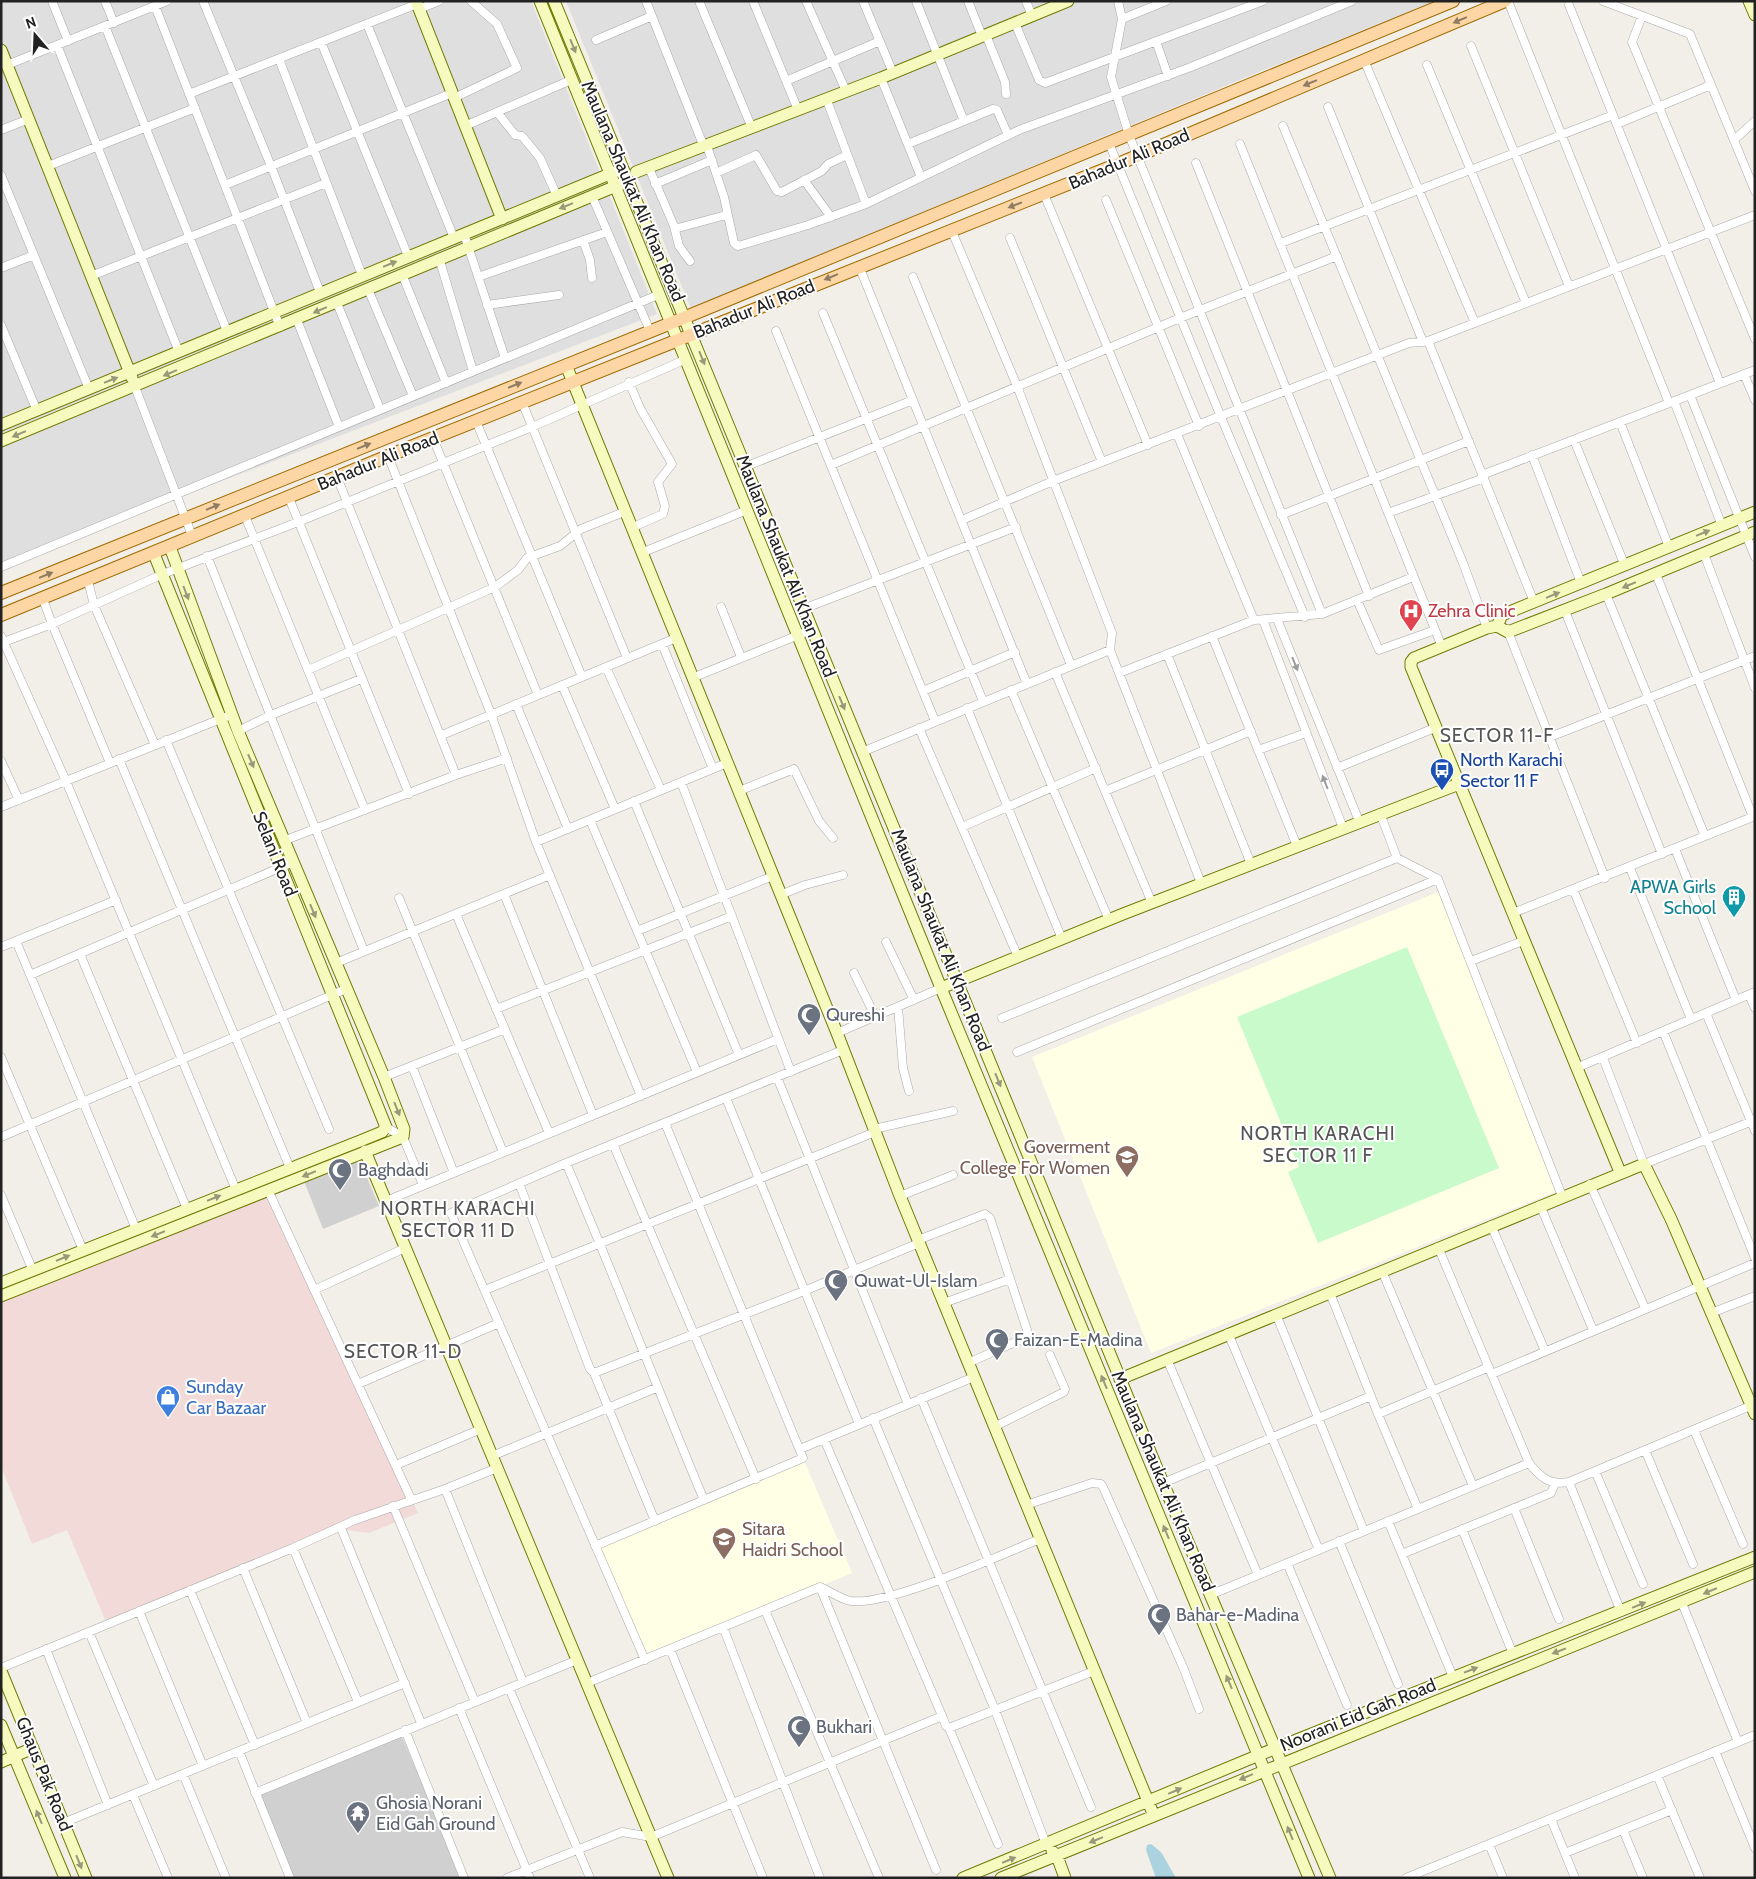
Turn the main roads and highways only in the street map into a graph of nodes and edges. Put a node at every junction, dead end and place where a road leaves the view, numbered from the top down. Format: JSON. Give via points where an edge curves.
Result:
{"nodes":[{"id":1,"x":1453,"y":1,"type":"edge"},
{"id":2,"x":1503,"y":2,"type":"edge"},
{"id":3,"x":1,"y":593,"type":"edge"},
{"id":4,"x":1,"y":616,"type":"edge"}],
"edges":[{"from":3,"to":1,"type":"main road","name":"Bahadur Ali Road","one_way":true,"via":[[669,324]]},
{"from":2,"to":4,"type":"main road","name":"Bahadur Ali Road","one_way":true,"via":[[1118,164],[388,456]]}]}
